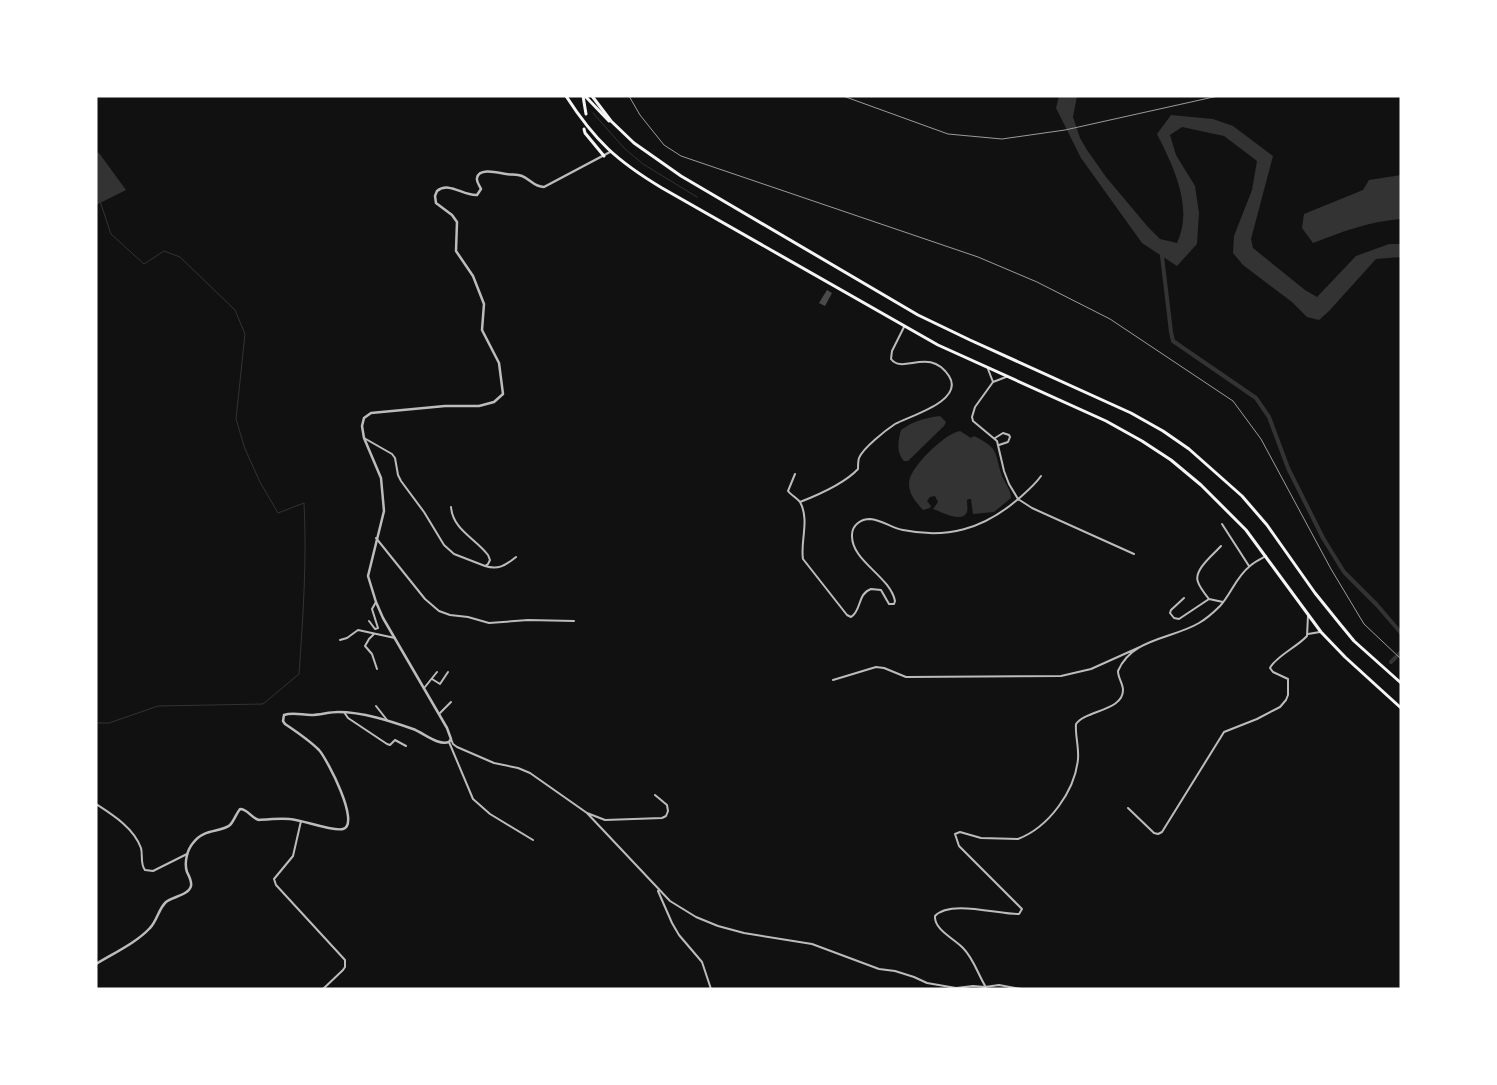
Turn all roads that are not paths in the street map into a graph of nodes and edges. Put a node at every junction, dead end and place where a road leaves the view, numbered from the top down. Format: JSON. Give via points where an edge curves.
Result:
{"nodes":[{"id":1,"x":566,"y":96,"type":"edge"},
{"id":2,"x":584,"y":96,"type":"edge"},
{"id":3,"x":592,"y":96,"type":"edge"},
{"id":4,"x":586,"y":114,"type":"dead end"},
{"id":5,"x":584,"y":129,"type":"dead end"},
{"id":6,"x":619,"y":129,"type":"junction"},
{"id":7,"x":610,"y":152,"type":"junction"},
{"id":8,"x":604,"y":156,"type":"junction"},
{"id":9,"x":904,"y":326,"type":"junction"},
{"id":10,"x":988,"y":369,"type":"junction"},
{"id":11,"x":1007,"y":377,"type":"junction"},
{"id":12,"x":993,"y":382,"type":"junction"},
{"id":13,"x":364,"y":438,"type":"junction"},
{"id":14,"x":995,"y":438,"type":"junction"},
{"id":15,"x":998,"y":445,"type":"junction"},
{"id":16,"x":795,"y":474,"type":"dead end"},
{"id":17,"x":1041,"y":476,"type":"dead end"},
{"id":18,"x":1018,"y":499,"type":"junction"},
{"id":19,"x":800,"y":502,"type":"junction"},
{"id":20,"x":451,"y":506,"type":"dead end"},
{"id":21,"x":1222,"y":524,"type":"dead end"},
{"id":22,"x":376,"y":538,"type":"junction"},
{"id":23,"x":1221,"y":546,"type":"dead end"},
{"id":24,"x":1134,"y":554,"type":"dead end"},
{"id":25,"x":1266,"y":556,"type":"junction"},
{"id":26,"x":516,"y":557,"type":"dead end"},
{"id":27,"x":485,"y":566,"type":"junction"},
{"id":28,"x":1250,"y":566,"type":"junction"},
{"id":29,"x":1184,"y":598,"type":"dead end"},
{"id":30,"x":1209,"y":599,"type":"junction"},
{"id":31,"x":376,"y":602,"type":"junction"},
{"id":32,"x":1223,"y":602,"type":"junction"},
{"id":33,"x":1308,"y":616,"type":"junction"},
{"id":34,"x":574,"y":620,"type":"dead end"},
{"id":35,"x":369,"y":621,"type":"dead end"},
{"id":36,"x":1321,"y":632,"type":"junction"},
{"id":37,"x":374,"y":634,"type":"junction"},
{"id":38,"x":1308,"y":634,"type":"junction"},
{"id":39,"x":395,"y":638,"type":"junction"},
{"id":40,"x":340,"y":640,"type":"dead end"},
{"id":41,"x":1142,"y":646,"type":"junction"},
{"id":42,"x":377,"y":669,"type":"dead end"},
{"id":43,"x":437,"y":672,"type":"dead end"},
{"id":44,"x":448,"y":672,"type":"dead end"},
{"id":45,"x":432,"y":679,"type":"junction"},
{"id":46,"x":833,"y":680,"type":"dead end"},
{"id":47,"x":1401,"y":683,"type":"edge"},
{"id":48,"x":424,"y":688,"type":"junction"},
{"id":49,"x":452,"y":702,"type":"dead end"},
{"id":50,"x":376,"y":706,"type":"dead end"},
{"id":51,"x":1401,"y":708,"type":"edge"},
{"id":52,"x":344,"y":712,"type":"junction"},
{"id":53,"x":440,"y":714,"type":"junction"},
{"id":54,"x":388,"y":721,"type":"junction"},
{"id":55,"x":451,"y":739,"type":"junction"},
{"id":56,"x":449,"y":742,"type":"junction"},
{"id":57,"x":406,"y":746,"type":"dead end"},
{"id":58,"x":655,"y":795,"type":"dead end"},
{"id":59,"x":96,"y":804,"type":"edge"},
{"id":60,"x":1128,"y":808,"type":"dead end"},
{"id":61,"x":586,"y":813,"type":"junction"},
{"id":62,"x":301,"y":821,"type":"junction"},
{"id":63,"x":533,"y":840,"type":"dead end"},
{"id":64,"x":187,"y":854,"type":"junction"},
{"id":65,"x":657,"y":888,"type":"junction"},
{"id":66,"x":96,"y":964,"type":"edge"},
{"id":67,"x":986,"y":988,"type":"edge"},
{"id":68,"x":323,"y":989,"type":"edge"},
{"id":69,"x":711,"y":989,"type":"edge"},
{"id":70,"x":1021,"y":989,"type":"edge"}],
"edges":[{"from":1,"to":7,"type":"main road","via":[[589,130]]},
{"from":2,"to":4,"type":"main road"},
{"from":2,"to":6,"type":"main road"},
{"from":3,"to":6,"type":"main road"},
{"from":5,"to":8,"type":"main road"},
{"from":6,"to":47,"type":"main road","via":[[681,176],[918,314],[1124,409],[1174,438],[1242,496],[1354,641]]},
{"from":7,"to":8,"type":"street"},
{"from":7,"to":9,"type":"main road","via":[[662,188]]},
{"from":8,"to":13,"type":"street","via":[[544,187],[518,175],[489,172],[477,177],[481,190],[477,195],[444,187],[437,191],[436,202],[457,222],[456,251],[473,276],[484,304],[482,330],[499,363],[503,394],[494,402],[479,406],[371,413],[364,418]]},
{"from":9,"to":10,"type":"main road"},
{"from":9,"to":19,"type":"street","via":[[891,359],[904,365],[933,362],[950,378],[949,392],[934,406],[884,432],[862,452],[858,470],[851,476]]},
{"from":10,"to":11,"type":"main road"},
{"from":10,"to":12,"type":"street"},
{"from":11,"to":12,"type":"street"},
{"from":11,"to":25,"type":"main road","via":[[1113,425],[1171,460],[1220,503]]},
{"from":12,"to":14,"type":"street","via":[[975,407],[972,417],[975,424]]},
{"from":13,"to":22,"type":"street","via":[[383,487],[384,511]]},
{"from":13,"to":27,"type":"street","via":[[392,454],[401,482],[448,549]]},
{"from":14,"to":15,"type":"street"},
{"from":14,"to":15,"type":"street","via":[[1009,434],[1008,442]]},
{"from":15,"to":18,"type":"street","via":[[1006,477]]},
{"from":16,"to":19,"type":"street","via":[[788,491]]},
{"from":17,"to":18,"type":"street"},
{"from":18,"to":19,"type":"street","via":[[996,516],[960,531],[910,531],[871,520],[857,523],[853,528],[853,541],[895,601],[889,604],[881,590],[871,589],[862,595],[851,617],[803,559],[805,524]]},
{"from":18,"to":24,"type":"street"},
{"from":20,"to":27,"type":"street","via":[[452,517],[457,524],[488,555],[490,560]]},
{"from":21,"to":28,"type":"street"},
{"from":22,"to":31,"type":"street","via":[[368,576]]},
{"from":22,"to":34,"type":"street","via":[[439,611],[489,623]]},
{"from":23,"to":30,"type":"street","via":[[1198,574],[1198,582]]},
{"from":25,"to":28,"type":"street"},
{"from":25,"to":33,"type":"main road"},
{"from":26,"to":27,"type":"street","via":[[496,569]]},
{"from":28,"to":32,"type":"street"},
{"from":29,"to":30,"type":"street","via":[[1171,610],[1174,618],[1179,619]]},
{"from":30,"to":32,"type":"street"},
{"from":31,"to":35,"type":"street","via":[[372,608],[378,628],[375,629]]},
{"from":31,"to":39,"type":"street"},
{"from":32,"to":41,"type":"street","via":[[1193,626]]},
{"from":33,"to":36,"type":"main road"},
{"from":33,"to":38,"type":"street"},
{"from":36,"to":38,"type":"street"},
{"from":36,"to":51,"type":"main road","via":[[1350,663]]},
{"from":37,"to":39,"type":"street"},
{"from":37,"to":40,"type":"street","via":[[358,630]]},
{"from":37,"to":42,"type":"street","via":[[364,646],[372,654]]},
{"from":38,"to":60,"type":"street","via":[[1294,649],[1274,661],[1270,668],[1288,679],[1286,700],[1266,715],[1224,732],[1162,832],[1154,833]]},
{"from":39,"to":48,"type":"street"},
{"from":41,"to":46,"type":"street","via":[[1091,669],[1061,676],[906,677],[876,667]]},
{"from":41,"to":67,"type":"street","via":[[1118,671],[1123,692],[1120,700],[1076,724],[1078,757],[1075,774],[1065,798],[1051,815],[1018,839],[955,834],[959,846],[1022,909],[1019,914],[964,909],[935,916],[939,927],[964,948]]},
{"from":43,"to":45,"type":"street"},
{"from":44,"to":45,"type":"street","via":[[440,684]]},
{"from":45,"to":48,"type":"street"},
{"from":48,"to":53,"type":"street"},
{"from":49,"to":53,"type":"street"},
{"from":50,"to":54,"type":"street"},
{"from":52,"to":54,"type":"street"},
{"from":52,"to":57,"type":"street","via":[[387,744],[396,740]]},
{"from":52,"to":62,"type":"street","via":[[291,713],[282,717],[285,724],[320,751],[329,764],[348,811],[347,827],[340,829]]},
{"from":53,"to":55,"type":"street"},
{"from":54,"to":56,"type":"street","via":[[422,732],[440,743]]},
{"from":55,"to":56,"type":"street"},
{"from":55,"to":61,"type":"street","via":[[453,744],[494,763],[530,774]]},
{"from":56,"to":63,"type":"street","via":[[473,799],[490,814]]},
{"from":58,"to":61,"type":"street","via":[[667,805],[666,816],[662,818],[605,820]]},
{"from":59,"to":64,"type":"street","via":[[124,824],[135,837],[145,870],[154,871]]},
{"from":61,"to":65,"type":"street"},
{"from":62,"to":64,"type":"street","via":[[259,820],[240,809],[229,826],[205,833]]},
{"from":62,"to":68,"type":"street","via":[[293,856],[274,879],[345,960],[343,970]]},
{"from":64,"to":66,"type":"street","via":[[189,890],[166,902],[157,920],[144,934]]},
{"from":65,"to":67,"type":"street","via":[[682,909],[718,926],[812,944],[927,983],[956,988]]},
{"from":65,"to":69,"type":"street","via":[[679,935],[702,962]]},
{"from":67,"to":70,"type":"street","via":[[999,985]]}]}
